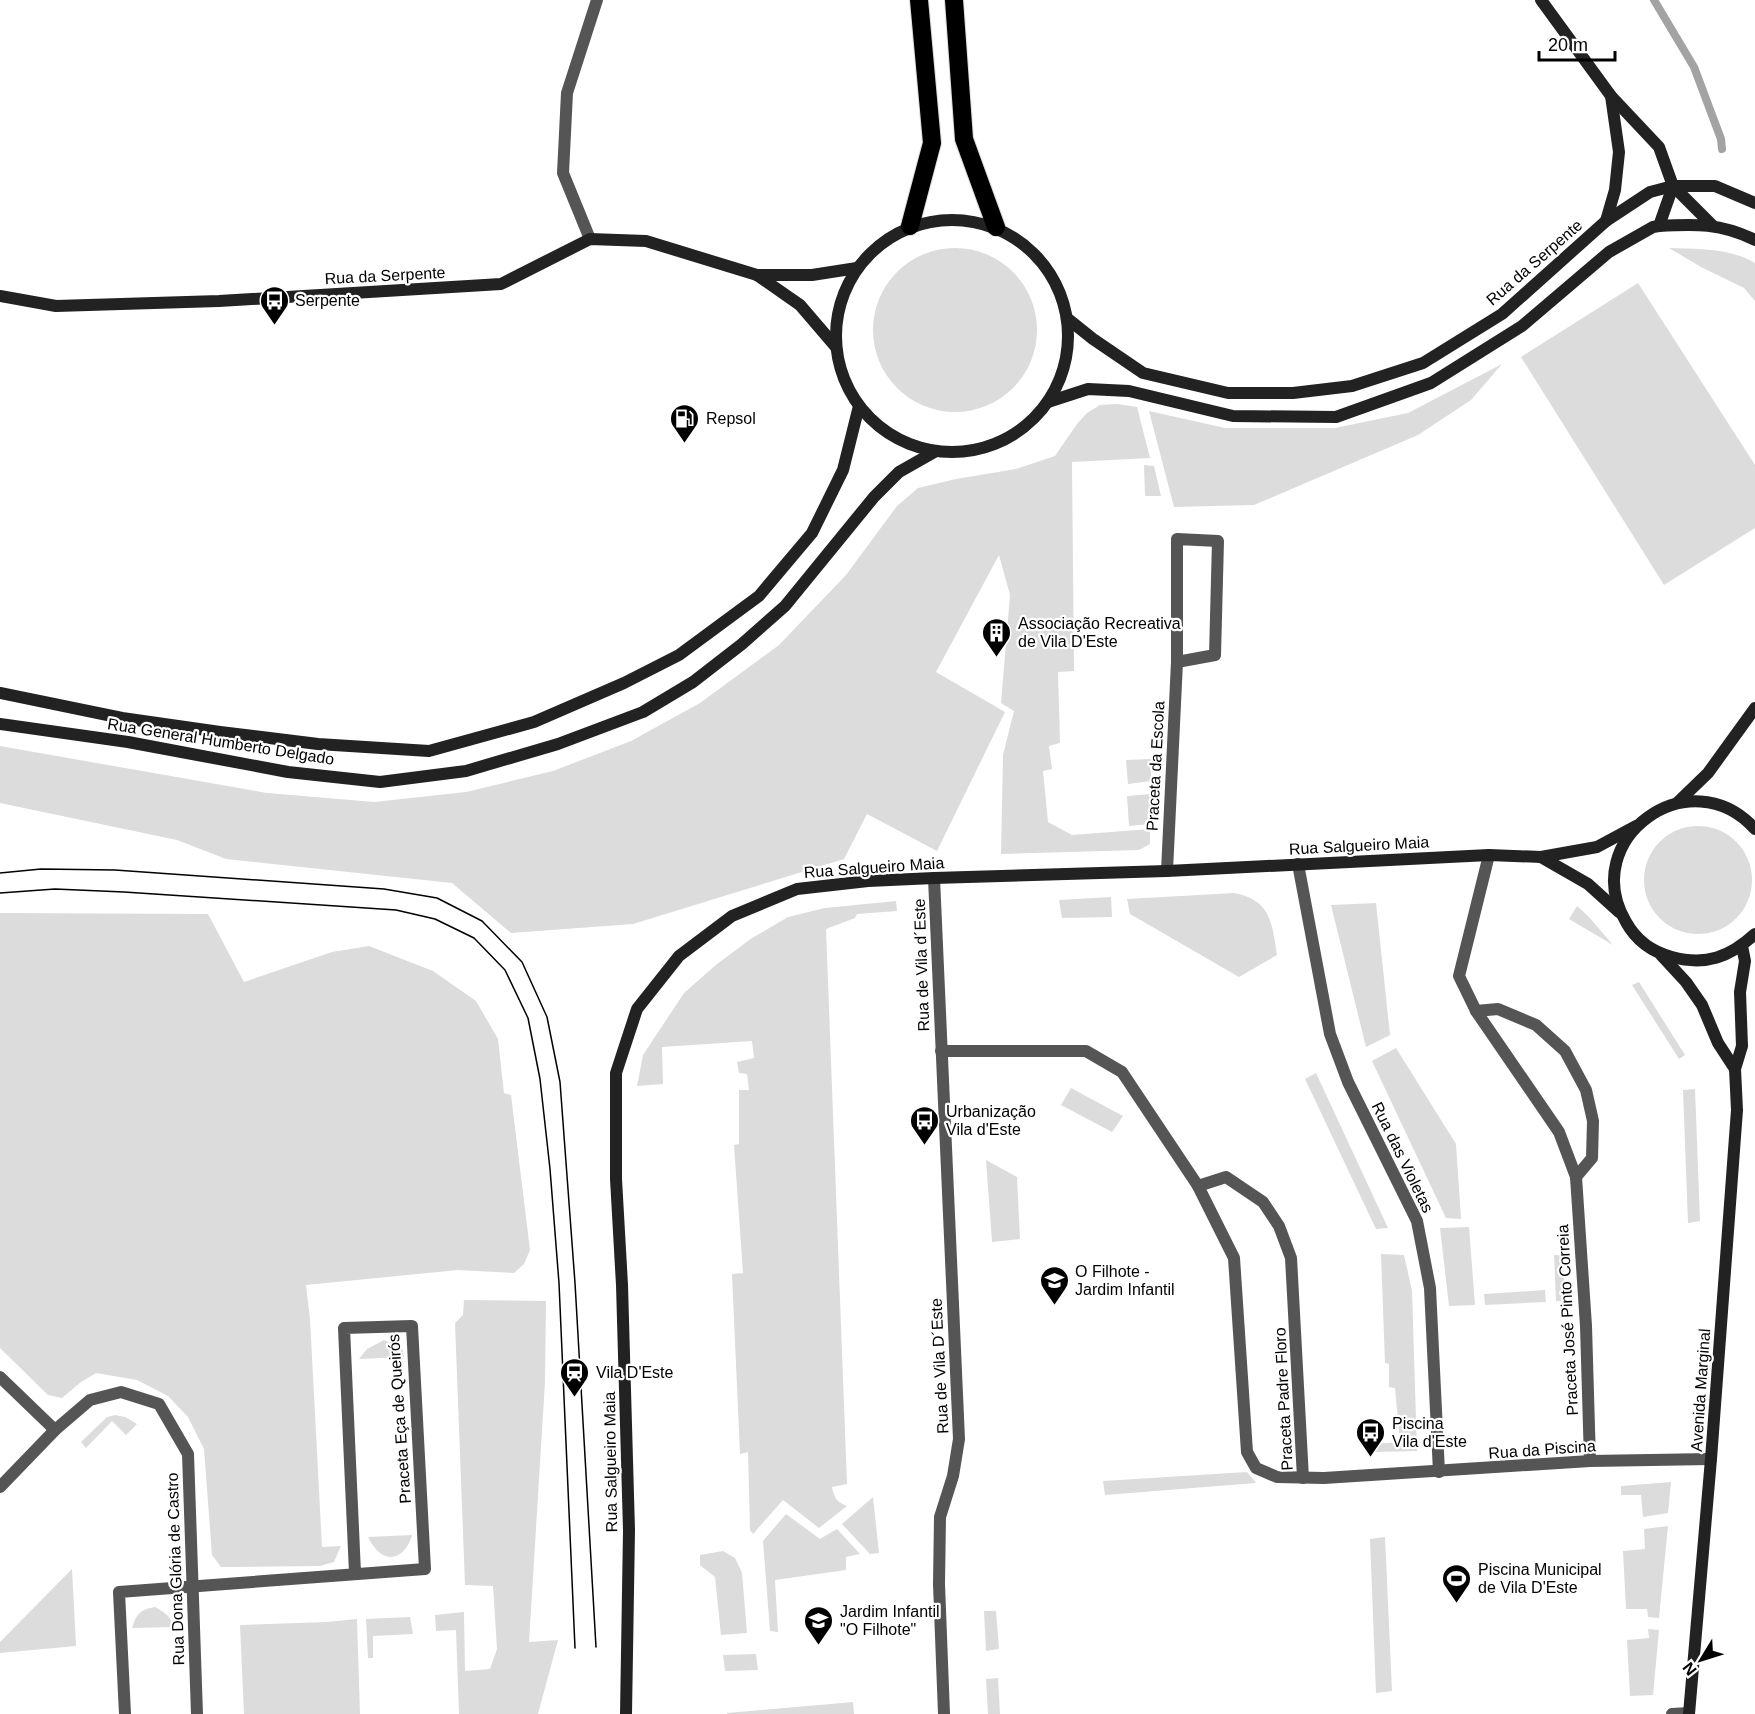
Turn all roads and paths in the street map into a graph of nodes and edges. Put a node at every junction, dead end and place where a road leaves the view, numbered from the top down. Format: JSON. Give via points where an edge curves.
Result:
{"nodes":[{"id":1,"x":597,"y":0,"type":"edge"},
{"id":2,"x":919,"y":0,"type":"edge"},
{"id":3,"x":954,"y":0,"type":"edge"},
{"id":4,"x":1541,"y":0,"type":"edge"},
{"id":5,"x":1611,"y":96,"type":"junction"},
{"id":6,"x":1673,"y":186,"type":"junction"},
{"id":7,"x":1755,"y":203,"type":"edge"},
{"id":8,"x":1606,"y":221,"type":"junction"},
{"id":9,"x":1712,"y":225,"type":"junction"},
{"id":10,"x":910,"y":226,"type":"junction"},
{"id":11,"x":1659,"y":226,"type":"junction"},
{"id":12,"x":996,"y":227,"type":"junction"},
{"id":13,"x":590,"y":239,"type":"junction"},
{"id":14,"x":1755,"y":240,"type":"edge"},
{"id":15,"x":857,"y":268,"type":"junction"},
{"id":16,"x":757,"y":274,"type":"junction"},
{"id":17,"x":0,"y":296,"type":"edge"},
{"id":18,"x":1068,"y":318,"type":"junction"},
{"id":19,"x":836,"y":346,"type":"junction"},
{"id":20,"x":1048,"y":402,"type":"junction"},
{"id":21,"x":859,"y":406,"type":"junction"},
{"id":22,"x":936,"y":451,"type":"junction"},
{"id":23,"x":1177,"y":662,"type":"junction"},
{"id":24,"x":0,"y":693,"type":"edge"},
{"id":25,"x":1755,"y":708,"type":"edge"},
{"id":26,"x":0,"y":724,"type":"edge"},
{"id":27,"x":1677,"y":802,"type":"junction"},
{"id":28,"x":1636,"y":826,"type":"junction"},
{"id":29,"x":1755,"y":829,"type":"edge"},
{"id":30,"x":1489,"y":855,"type":"junction"},
{"id":31,"x":1541,"y":857,"type":"junction"},
{"id":32,"x":1298,"y":864,"type":"junction"},
{"id":33,"x":1167,"y":871,"type":"junction"},
{"id":34,"x":934,"y":878,"type":"junction"},
{"id":35,"x":1620,"y":913,"type":"junction"},
{"id":36,"x":1755,"y":934,"type":"edge"},
{"id":37,"x":1742,"y":946,"type":"junction"},
{"id":38,"x":1661,"y":954,"type":"junction"},
{"id":39,"x":1476,"y":1011,"type":"junction"},
{"id":40,"x":941,"y":1051,"type":"junction"},
{"id":41,"x":1735,"y":1069,"type":"junction"},
{"id":42,"x":1576,"y":1177,"type":"junction"},
{"id":43,"x":1198,"y":1186,"type":"junction"},
{"id":44,"x":0,"y":1377,"type":"edge"},
{"id":45,"x":55,"y":1430,"type":"junction"},
{"id":46,"x":1711,"y":1460,"type":"junction"},
{"id":47,"x":1590,"y":1461,"type":"junction"},
{"id":48,"x":1439,"y":1472,"type":"junction"},
{"id":49,"x":1304,"y":1478,"type":"junction"},
{"id":50,"x":0,"y":1487,"type":"edge"},
{"id":51,"x":355,"y":1573,"type":"junction"},
{"id":52,"x":192,"y":1586,"type":"junction"},
{"id":53,"x":124,"y":1714,"type":"edge"},
{"id":54,"x":197,"y":1714,"type":"edge"},
{"id":55,"x":626,"y":1714,"type":"edge"},
{"id":56,"x":944,"y":1714,"type":"edge"},
{"id":57,"x":1672,"y":1714,"type":"edge"},
{"id":58,"x":1689,"y":1714,"type":"edge"}],
"edges":[{"from":1,"to":13,"type":"street","via":[[567,93],[563,173]]},
{"from":2,"to":10,"type":"highway","via":[[932,143]]},
{"from":3,"to":12,"type":"highway","via":[[964,139]]},
{"from":4,"to":5,"type":"main road"},
{"from":5,"to":6,"type":"main road","via":[[1659,147]]},
{"from":5,"to":8,"type":"main road","via":[[1619,152],[1615,190]]},
{"from":6,"to":7,"type":"main road","name":"Rua da Serpente","via":[[1715,186]]},
{"from":6,"to":8,"type":"main road","name":"Rua da Serpente","via":[[1650,192]]},
{"from":6,"to":9,"type":"main road"},
{"from":6,"to":11,"type":"main road"},
{"from":8,"to":18,"type":"main road","name":"Rua da Serpente","via":[[1502,314],[1423,363],[1352,386],[1293,393],[1228,393],[1143,373]]},
{"from":9,"to":11,"type":"main road"},
{"from":9,"to":14,"type":"main road"},
{"from":10,"to":12,"type":"main road","via":[[958,219]]},
{"from":10,"to":15,"type":"main road","via":[[880,243]]},
{"from":11,"to":20,"type":"main road","via":[[1609,252],[1522,326],[1431,383],[1336,417],[1233,416],[1129,391],[1088,389]]},
{"from":12,"to":18,"type":"main road","via":[[1022,242],[1044,264],[1059,289]]},
{"from":13,"to":16,"type":"main road","name":"Rua da Serpente","via":[[646,241]]},
{"from":13,"to":17,"type":"main road","name":"Rua da Serpente","via":[[501,284],[219,302],[56,306]]},
{"from":15,"to":16,"type":"main road","name":"Rua da Serpente","via":[[812,275]]},
{"from":15,"to":19,"type":"main road","via":[[843,292],[836,319]]},
{"from":16,"to":19,"type":"main road","name":"Rua da Serpente","via":[[800,306]]},
{"from":18,"to":20,"type":"main road","via":[[1068,348],[1062,376]]},
{"from":19,"to":21,"type":"main road","via":[[840,368]]},
{"from":20,"to":22,"type":"main road","via":[[1026,426],[999,443],[968,451]]},
{"from":21,"to":22,"type":"main road","via":[[893,436]]},
{"from":21,"to":24,"type":"main road","name":"Rua General Humberto Delgado","via":[[843,470],[812,533],[759,596],[679,655],[534,722],[429,751],[318,744],[220,732],[122,718]]},
{"from":22,"to":26,"type":"main road","name":"Rua General Humberto Delgado","via":[[899,472],[785,606],[693,682],[643,712],[558,744],[466,771],[380,782],[288,772],[128,742]]},
{"from":23,"to":23,"type":"street","name":"Praceta da Escola","via":[[1215,655],[1218,541],[1177,539]]},
{"from":23,"to":33,"type":"street","name":"Praceta da Escola"},
{"from":25,"to":27,"type":"main road","via":[[1708,773]]},
{"from":27,"to":28,"type":"main road","name":"Rua Salgueiro Maia"},
{"from":27,"to":29,"type":"main road","via":[[1725,806]]},
{"from":28,"to":31,"type":"main road","name":"Rua Salgueiro Maia","via":[[1597,848]]},
{"from":28,"to":35,"type":"main road","via":[[1622,845],[1615,867],[1614,890]]},
{"from":30,"to":31,"type":"main road","name":"Rua Salgueiro Maia"},
{"from":30,"to":32,"type":"main road","name":"Rua Salgueiro Maia"},
{"from":30,"to":39,"type":"street","name":"Praceta José Pinto Correia","via":[[1459,976]]},
{"from":31,"to":35,"type":"main road","name":"Rua Salgueiro Maia","via":[[1588,884]]},
{"from":32,"to":33,"type":"main road","name":"Rua Salgueiro Maia"},
{"from":32,"to":48,"type":"street","name":"Rua das Violetas","via":[[1330,1034],[1348,1082],[1417,1221],[1430,1288]]},
{"from":33,"to":34,"type":"main road","name":"Rua Salgueiro Maia"},
{"from":34,"to":40,"type":"street","name":"Rua de Vila d´Este"},
{"from":34,"to":55,"type":"main road","name":"Rua Salgueiro Maia","via":[[797,889],[732,916],[679,956],[637,1009],[616,1073],[616,1179],[629,1530]]},
{"from":35,"to":38,"type":"main road","via":[[1630,930]]},
{"from":36,"to":37,"type":"main road"},
{"from":37,"to":38,"type":"main road","via":[[1714,959],[1687,962]]},
{"from":37,"to":41,"type":"main road","name":"Avenida Marginal","via":[[1742,1046]]},
{"from":38,"to":41,"type":"main road","via":[[1702,1005],[1718,1043]]},
{"from":39,"to":42,"type":"street","name":"Praceta José Pinto Correia","via":[[1559,1132]]},
{"from":39,"to":42,"type":"street","via":[[1498,1009],[1536,1025],[1565,1052],[1586,1090],[1593,1121],[1592,1158]]},
{"from":40,"to":43,"type":"street","name":"Praceta Padre Floro","via":[[1086,1052],[1122,1072]]},
{"from":40,"to":56,"type":"street","name":"Rua de Vila D´Este","via":[[959,1439],[940,1517]]},
{"from":41,"to":46,"type":"main road","name":"Avenida Marginal","via":[[1737,1110]]},
{"from":42,"to":47,"type":"street","name":"Praceta José Pinto Correia"},
{"from":43,"to":49,"type":"street","name":"Praceta Padre Floro","via":[[1234,1258],[1247,1452],[1256,1468],[1276,1477]]},
{"from":43,"to":49,"type":"street","name":"Praceta Padre Floro","via":[[1227,1177],[1263,1202],[1279,1226],[1291,1258]]},
{"from":44,"to":45,"type":"street"},
{"from":45,"to":50,"type":"street","name":"Rua Dona Glória de Castro"},
{"from":45,"to":52,"type":"street","name":"Rua Dona Glória de Castro","via":[[90,1401],[121,1392],[159,1404],[188,1454]]},
{"from":46,"to":47,"type":"street","name":"Rua da Piscina"},
{"from":46,"to":58,"type":"main road","name":"Avenida Marginal"},
{"from":47,"to":48,"type":"street","name":"Rua da Piscina"},
{"from":48,"to":49,"type":"street","name":"Rua da Piscina"},
{"from":51,"to":51,"type":"street","name":"Praceta Eça de Queirós","via":[[425,1569],[412,1326],[344,1328]]},
{"from":51,"to":52,"type":"street","name":"Praceta Eça de Queirós"},
{"from":52,"to":53,"type":"street","name":"Praceta Eça de Queirós","via":[[119,1592]]},
{"from":52,"to":54,"type":"street","name":"Rua Dona Glória de Castro"},
{"from":57,"to":58,"type":"street"}]}
